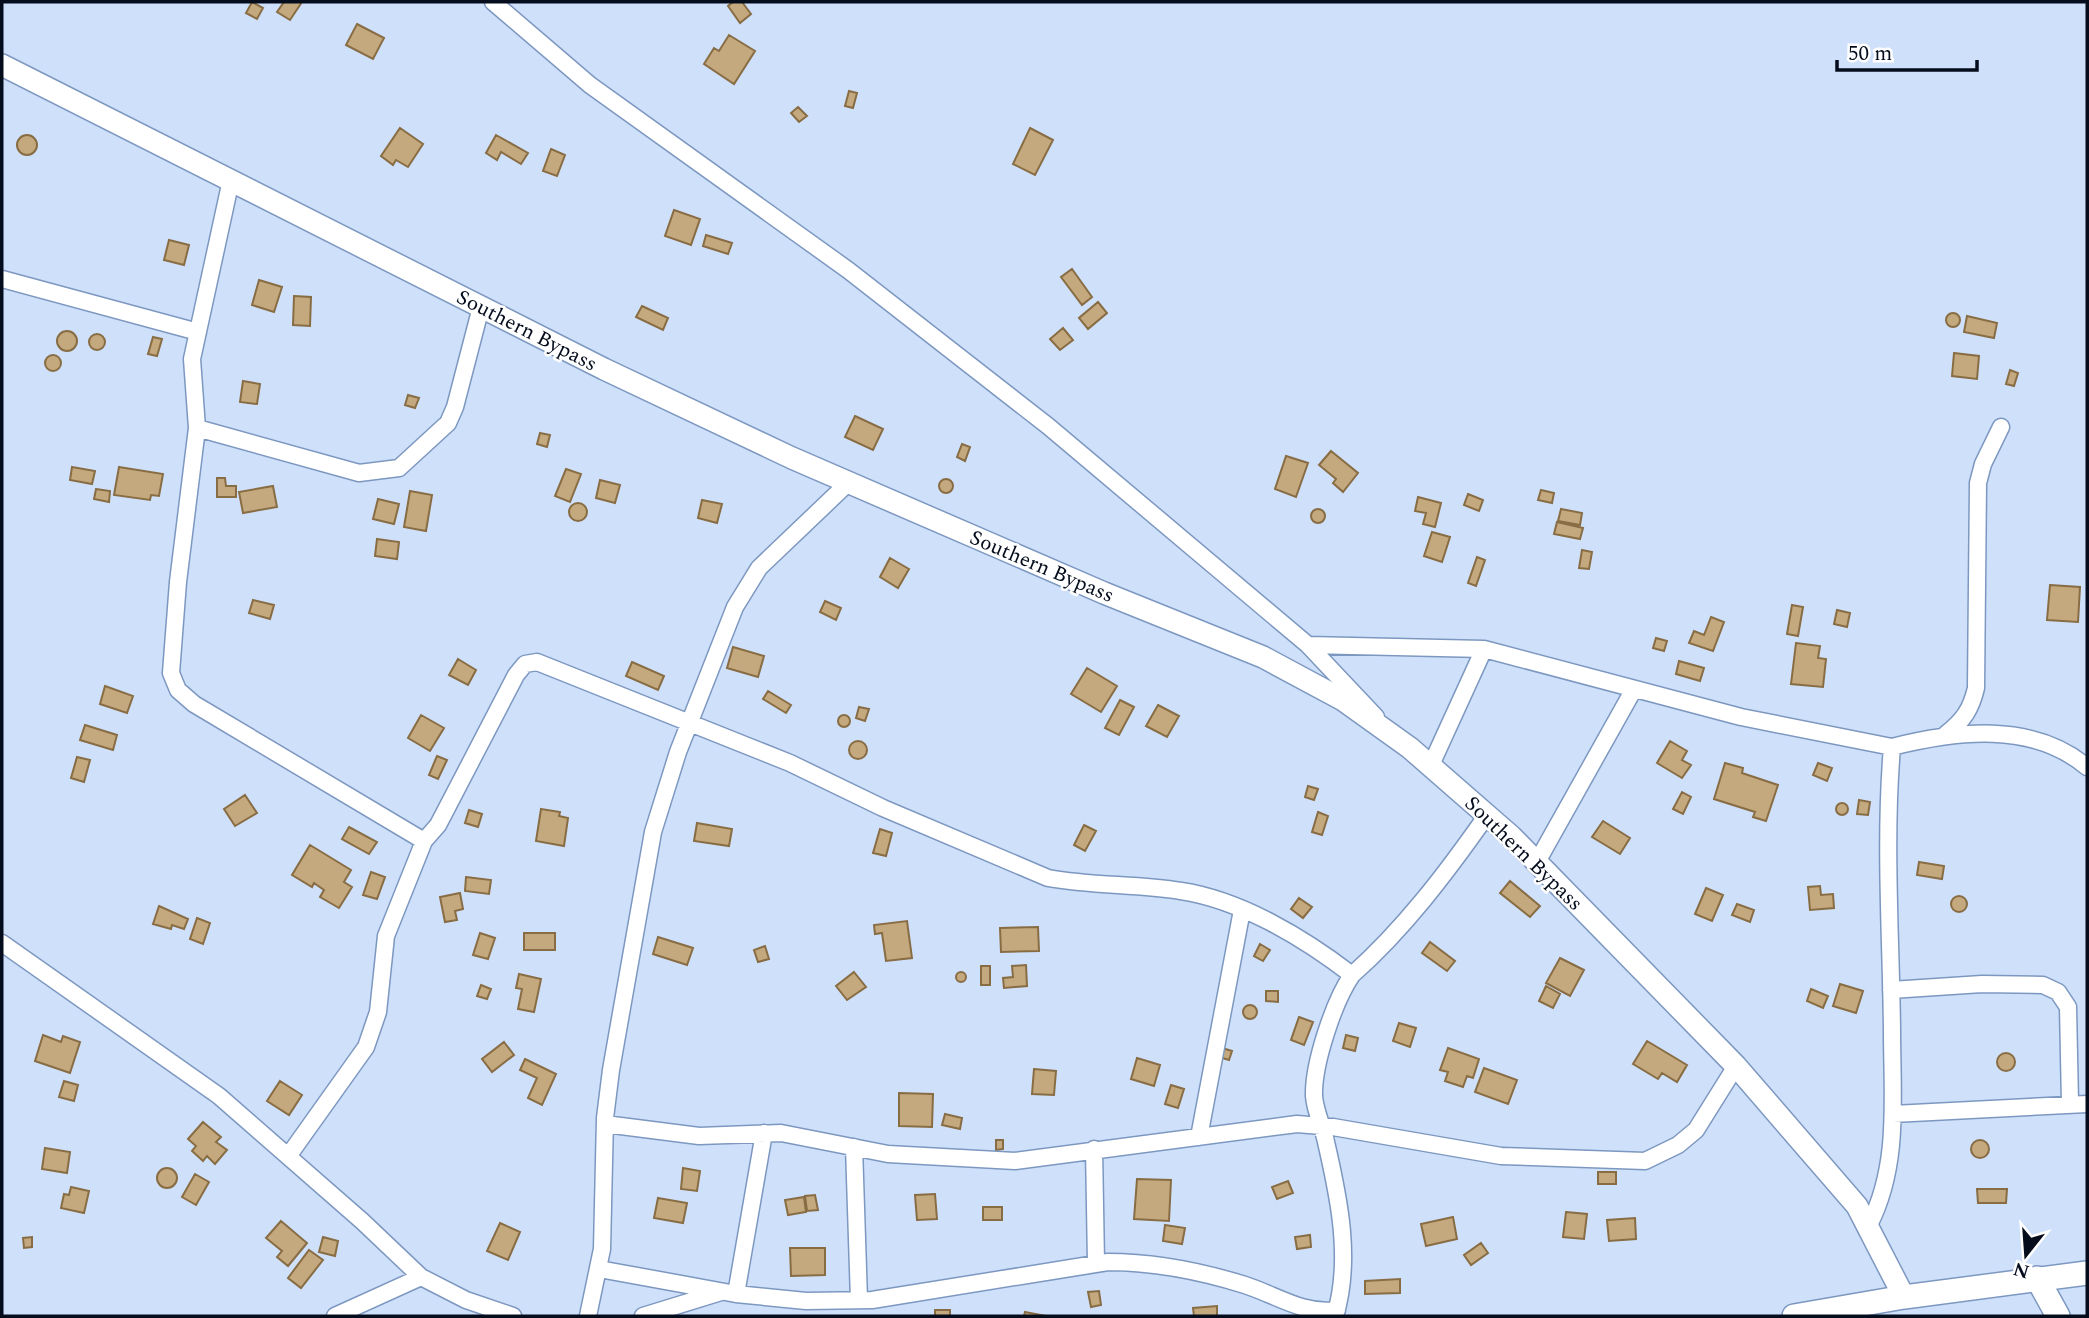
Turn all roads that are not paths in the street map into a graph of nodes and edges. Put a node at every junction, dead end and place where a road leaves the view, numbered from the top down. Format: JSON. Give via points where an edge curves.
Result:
{"nodes":[{"id":1,"x":494,"y":2,"type":"edge"},
{"id":2,"x":2,"y":65,"type":"edge"},
{"id":3,"x":231,"y":180,"type":"junction"},
{"id":4,"x":2,"y":279,"type":"edge"},
{"id":5,"x":481,"y":307,"type":"junction"},
{"id":6,"x":198,"y":332,"type":"junction"},
{"id":7,"x":2001,"y":427,"type":"dead end"},
{"id":8,"x":197,"y":428,"type":"junction"},
{"id":9,"x":848,"y":483,"type":"junction"},
{"id":10,"x":1308,"y":645,"type":"junction"},
{"id":11,"x":1485,"y":649,"type":"junction"},
{"id":12,"x":1634,"y":689,"type":"junction"},
{"id":13,"x":688,"y":721,"type":"junction"},
{"id":14,"x":1387,"y":730,"type":"junction"},
{"id":15,"x":1947,"y":734,"type":"junction"},
{"id":16,"x":1892,"y":747,"type":"junction"},
{"id":17,"x":1431,"y":765,"type":"junction"},
{"id":18,"x":2087,"y":767,"type":"edge"},
{"id":19,"x":1487,"y":815,"type":"junction"},
{"id":20,"x":424,"y":841,"type":"junction"},
{"id":21,"x":1537,"y":862,"type":"junction"},
{"id":22,"x":1242,"y":910,"type":"junction"},
{"id":23,"x":2,"y":943,"type":"edge"},
{"id":24,"x":1352,"y":975,"type":"junction"},
{"id":25,"x":1891,"y":990,"type":"junction"},
{"id":26,"x":1736,"y":1066,"type":"junction"},
{"id":27,"x":2070,"y":1103,"type":"junction"},
{"id":28,"x":2087,"y":1104,"type":"edge"},
{"id":29,"x":1893,"y":1114,"type":"junction"},
{"id":30,"x":605,"y":1125,"type":"junction"},
{"id":31,"x":1323,"y":1126,"type":"junction"},
{"id":32,"x":764,"y":1133,"type":"junction"},
{"id":33,"x":1199,"y":1136,"type":"junction"},
{"id":34,"x":854,"y":1147,"type":"junction"},
{"id":35,"x":1094,"y":1149,"type":"junction"},
{"id":36,"x":289,"y":1155,"type":"junction"},
{"id":37,"x":1869,"y":1225,"type":"junction"},
{"id":38,"x":1096,"y":1263,"type":"junction"},
{"id":39,"x":600,"y":1269,"type":"junction"},
{"id":40,"x":2087,"y":1273,"type":"edge"},
{"id":41,"x":421,"y":1277,"type":"junction"},
{"id":42,"x":2037,"y":1278,"type":"junction"},
{"id":43,"x":729,"y":1293,"type":"junction"},
{"id":44,"x":1904,"y":1297,"type":"junction"},
{"id":45,"x":859,"y":1300,"type":"junction"},
{"id":46,"x":1850,"y":1311,"type":"edge"},
{"id":47,"x":1336,"y":1313,"type":"edge"},
{"id":48,"x":335,"y":1316,"type":"edge"},
{"id":49,"x":513,"y":1316,"type":"edge"},
{"id":50,"x":588,"y":1316,"type":"edge"},
{"id":51,"x":643,"y":1316,"type":"edge"},
{"id":52,"x":1794,"y":1316,"type":"edge"},
{"id":53,"x":2058,"y":1316,"type":"edge"}],
"edges":[{"from":1,"to":10,"type":"street","via":[[590,85],[915,321],[1048,426]]},
{"from":2,"to":3,"type":"street","name":"Southern Bypass"},
{"from":3,"to":5,"type":"street","name":"Southern Bypass"},
{"from":3,"to":6,"type":"street"},
{"from":4,"to":6,"type":"street"},
{"from":5,"to":8,"type":"street","via":[[448,423],[399,468],[359,473]]},
{"from":5,"to":9,"type":"street","name":"Southern Bypass"},
{"from":6,"to":8,"type":"street","via":[[191,377]]},
{"from":7,"to":15,"type":"street","via":[[1978,483],[1976,688],[1963,721]]},
{"from":8,"to":20,"type":"street","via":[[171,673],[178,690],[194,704]]},
{"from":9,"to":13,"type":"street","via":[[759,568],[735,607]]},
{"from":9,"to":14,"type":"street","name":"Southern Bypass","via":[[1262,657],[1319,686]]},
{"from":10,"to":11,"type":"street"},
{"from":10,"to":14,"type":"street"},
{"from":11,"to":12,"type":"street"},
{"from":11,"to":17,"type":"street"},
{"from":12,"to":16,"type":"street","via":[[1791,728]]},
{"from":12,"to":21,"type":"street"},
{"from":13,"to":20,"type":"street","via":[[537,662],[525,664],[438,825]]},
{"from":13,"to":22,"type":"street","via":[[1048,878],[1182,891]]},
{"from":13,"to":30,"type":"street","via":[[648,857]]},
{"from":14,"to":17,"type":"street","name":"Southern Bypass"},
{"from":15,"to":16,"type":"street"},
{"from":15,"to":18,"type":"street","via":[[2025,737],[2056,747]]},
{"from":16,"to":25,"type":"street","via":[[1887,835]]},
{"from":17,"to":19,"type":"street","name":"Southern Bypass"},
{"from":19,"to":21,"type":"street","name":"Southern Bypass"},
{"from":19,"to":24,"type":"street","via":[[1433,889]]},
{"from":20,"to":36,"type":"street","via":[[386,936],[374,1029]]},
{"from":21,"to":26,"type":"street","name":"Southern Bypass"},
{"from":22,"to":24,"type":"street"},
{"from":22,"to":33,"type":"street"},
{"from":23,"to":36,"type":"street","via":[[219,1096]]},
{"from":24,"to":31,"type":"street","via":[[1331,1015],[1315,1083],[1314,1097]]},
{"from":25,"to":27,"type":"street","via":[[1982,984],[2043,985],[2058,992],[2068,1007]]},
{"from":25,"to":29,"type":"street"},
{"from":26,"to":31,"type":"street","via":[[1696,1130],[1645,1161],[1502,1156]]},
{"from":26,"to":37,"type":"street","name":"Southern Bypass"},
{"from":27,"to":28,"type":"street"},
{"from":27,"to":29,"type":"street"},
{"from":29,"to":37,"type":"street","via":[[1886,1186]]},
{"from":30,"to":32,"type":"street","via":[[699,1136]]},
{"from":30,"to":39,"type":"street"},
{"from":31,"to":33,"type":"street"},
{"from":31,"to":47,"type":"street","via":[[1343,1240],[1342,1288]]},
{"from":32,"to":34,"type":"street"},
{"from":32,"to":43,"type":"street"},
{"from":33,"to":35,"type":"street"},
{"from":34,"to":35,"type":"street","via":[[916,1157],[1015,1161]]},
{"from":34,"to":45,"type":"street"},
{"from":35,"to":38,"type":"street"},
{"from":36,"to":41,"type":"street"},
{"from":37,"to":44,"type":"street","name":"Southern Bypass"},
{"from":38,"to":45,"type":"street"},
{"from":38,"to":47,"type":"street","via":[[1147,1262],[1190,1270],[1300,1307]]},
{"from":39,"to":43,"type":"street"},
{"from":39,"to":50,"type":"street"},
{"from":40,"to":42,"type":"main road"},
{"from":41,"to":48,"type":"street"},
{"from":41,"to":49,"type":"street","via":[[466,1300]]},
{"from":42,"to":44,"type":"main road"},
{"from":42,"to":53,"type":"main road"},
{"from":43,"to":45,"type":"street","via":[[806,1301]]},
{"from":43,"to":51,"type":"street"},
{"from":44,"to":46,"type":"main road"},
{"from":46,"to":52,"type":"main road"}]}
